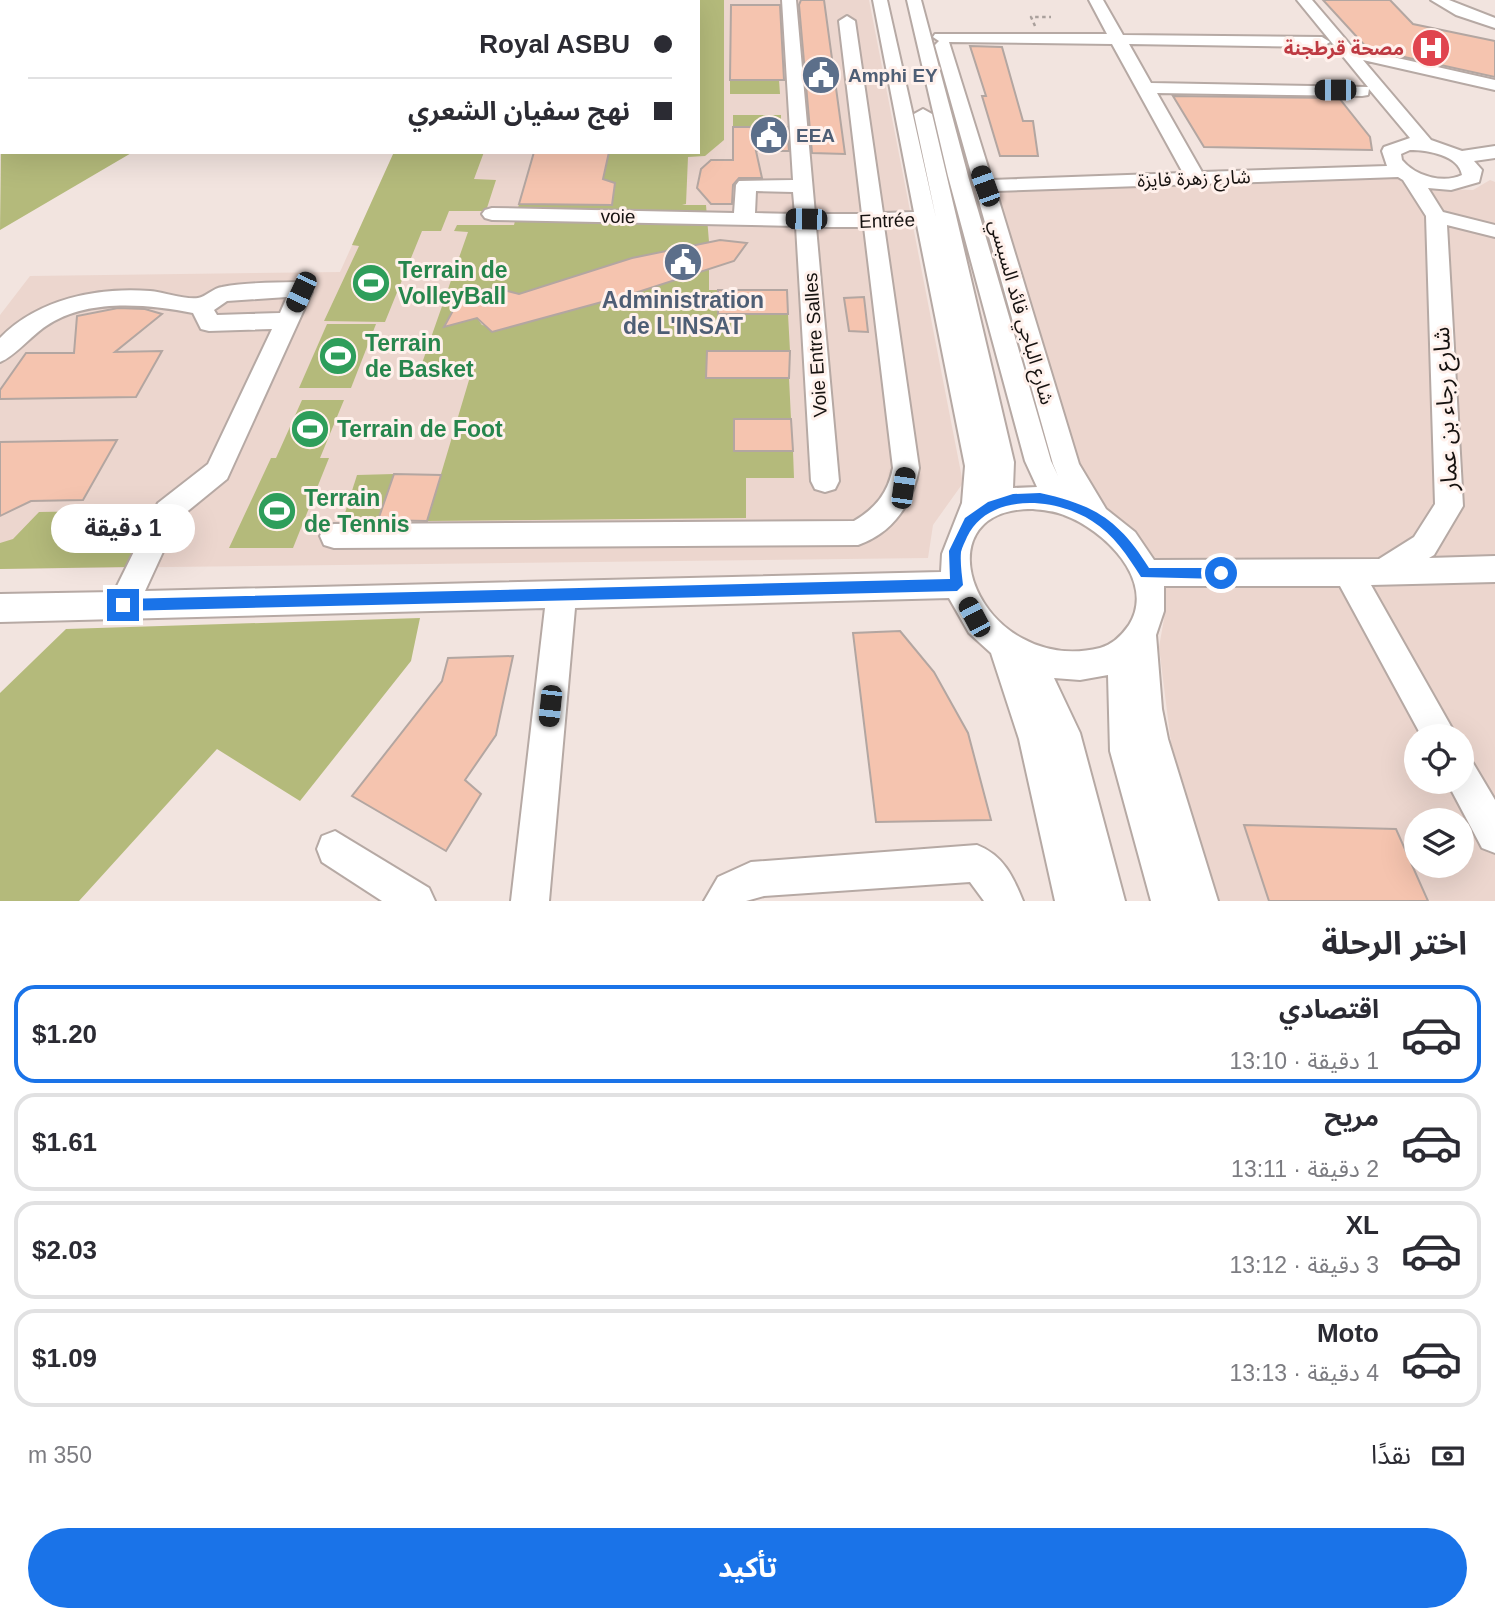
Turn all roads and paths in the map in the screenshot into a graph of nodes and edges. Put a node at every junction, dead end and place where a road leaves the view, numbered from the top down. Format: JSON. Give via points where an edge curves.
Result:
{"nodes":[{"id":1,"x":789,"y":0,"type":"edge"},
{"id":2,"x":880,"y":0,"type":"edge"},
{"id":3,"x":896,"y":0,"type":"edge"},
{"id":4,"x":914,"y":0,"type":"edge"},
{"id":5,"x":930,"y":0,"type":"edge"},
{"id":6,"x":1096,"y":0,"type":"edge"},
{"id":7,"x":1287,"y":0,"type":"edge"},
{"id":8,"x":1304,"y":0,"type":"edge"},
{"id":9,"x":1438,"y":0,"type":"edge"},
{"id":10,"x":847,"y":21,"type":"dead end"},
{"id":11,"x":1495,"y":23,"type":"edge"},
{"id":12,"x":941,"y":37,"type":"junction"},
{"id":13,"x":1118,"y":39,"type":"junction"},
{"id":14,"x":1322,"y":42,"type":"junction"},
{"id":15,"x":1348,"y":52,"type":"junction"},
{"id":16,"x":1495,"y":85,"type":"edge"},
{"id":17,"x":1145,"y":89,"type":"junction"},
{"id":18,"x":1362,"y":91,"type":"junction"},
{"id":19,"x":1416,"y":144,"type":"junction"},
{"id":20,"x":1495,"y":152,"type":"edge"},
{"id":21,"x":1495,"y":167,"type":"edge"},
{"id":22,"x":1401,"y":168,"type":"junction"},
{"id":23,"x":1465,"y":171,"type":"junction"},
{"id":24,"x":1191,"y":172,"type":"junction"},
{"id":25,"x":982,"y":178,"type":"junction"},
{"id":26,"x":1495,"y":178,"type":"edge"},
{"id":27,"x":803,"y":186,"type":"junction"},
{"id":28,"x":492,"y":214,"type":"dead end"},
{"id":29,"x":1436,"y":216,"type":"junction"},
{"id":30,"x":926,"y":218,"type":"junction"},
{"id":31,"x":744,"y":219,"type":"junction"},
{"id":32,"x":806,"y":219,"type":"junction"},
{"id":33,"x":873,"y":220,"type":"junction"},
{"id":34,"x":1495,"y":231,"type":"edge"},
{"id":35,"x":0,"y":353,"type":"edge"},
{"id":36,"x":825,"y":481,"type":"dead end"},
{"id":37,"x":1069,"y":504,"type":"junction"},
{"id":38,"x":978,"y":514,"type":"junction"},
{"id":39,"x":1096,"y":517,"type":"junction"},
{"id":40,"x":334,"y":536,"type":"dead end"},
{"id":41,"x":1495,"y":569,"type":"edge"},
{"id":42,"x":1384,"y":572,"type":"junction"},
{"id":43,"x":1146,"y":573,"type":"junction"},
{"id":44,"x":1348,"y":573,"type":"junction"},
{"id":45,"x":957,"y":585,"type":"junction"},
{"id":46,"x":561,"y":595,"type":"junction"},
{"id":47,"x":123,"y":605,"type":"junction"},
{"id":48,"x":0,"y":608,"type":"edge"},
{"id":49,"x":1132,"y":645,"type":"junction"},
{"id":50,"x":1016,"y":652,"type":"junction"},
{"id":51,"x":1433,"y":724,"type":"edge"},
{"id":52,"x":1472,"y":794,"type":"edge"},
{"id":53,"x":1495,"y":835,"type":"edge"},
{"id":54,"x":335,"y":849,"type":"dead end"},
{"id":55,"x":416,"y":901,"type":"edge"},
{"id":56,"x":530,"y":901,"type":"edge"},
{"id":57,"x":723,"y":901,"type":"edge"},
{"id":58,"x":1004,"y":901,"type":"edge"},
{"id":59,"x":1074,"y":901,"type":"edge"},
{"id":60,"x":1106,"y":901,"type":"edge"},
{"id":61,"x":1170,"y":901,"type":"edge"},
{"id":62,"x":1199,"y":901,"type":"edge"}],
"edges":[{"from":1,"to":27,"type":"street","name":"Voie Entre Salles"},
{"from":2,"to":30,"type":"street"},
{"from":3,"to":38,"type":"street","via":[[1001,462],[999,490]]},
{"from":4,"to":37,"type":"street","via":[[1038,461],[1046,481]]},
{"from":5,"to":12,"type":"street","name":"شارع الباجي قائد السبسي"},
{"from":6,"to":13,"type":"street"},
{"from":7,"to":14,"type":"street"},
{"from":8,"to":15,"type":"street"},
{"from":9,"to":11,"type":"street"},
{"from":10,"to":33,"type":"street"},
{"from":12,"to":13,"type":"street"},
{"from":12,"to":25,"type":"street","name":"شارع الباجي قائد السبسي"},
{"from":13,"to":14,"type":"street"},
{"from":13,"to":17,"type":"street"},
{"from":14,"to":18,"type":"street"},
{"from":15,"to":16,"type":"street"},
{"from":15,"to":19,"type":"street"},
{"from":17,"to":18,"type":"street"},
{"from":17,"to":24,"type":"street"},
{"from":18,"to":19,"type":"street"},
{"from":19,"to":22,"type":"street","via":[[1391,151]]},
{"from":19,"to":23,"type":"street"},
{"from":20,"to":23,"type":"street"},
{"from":21,"to":23,"type":"street"},
{"from":22,"to":23,"type":"street","name":"شارع زهرة فايزة","via":[[1443,185]]},
{"from":22,"to":24,"type":"street","name":"شارع زهرة فايزة"},
{"from":22,"to":29,"type":"street"},
{"from":23,"to":26,"type":"street"},
{"from":23,"to":29,"type":"street","via":[[1447,210]]},
{"from":24,"to":25,"type":"street","name":"شارع زهرة فايزة"},
{"from":25,"to":39,"type":"street","name":"شارع الباجي قائد السبسي","via":[[1066,464]]},
{"from":27,"to":31,"type":"street","via":[[746,184]]},
{"from":27,"to":32,"type":"street","name":"Voie Entre Salles"},
{"from":28,"to":31,"type":"street","name":"voie"},
{"from":29,"to":34,"type":"street"},
{"from":29,"to":42,"type":"street","name":"شارع رجاء بن عمار","via":[[1449,506],[1424,546]]},
{"from":30,"to":33,"type":"street","name":"Entrée"},
{"from":30,"to":38,"type":"street","via":[[978,466]]},
{"from":31,"to":32,"type":"street"},
{"from":32,"to":33,"type":"street","name":"Entrée"},
{"from":32,"to":36,"type":"street","name":"Voie Entre Salles"},
{"from":33,"to":40,"type":"street","via":[[906,468],[903,488],[878,522],[858,533]]},
{"from":35,"to":47,"type":"street","via":[[25,328],[59,310],[95,300],[131,297],[202,307],[222,295],[301,292],[218,471],[168,511]]},
{"from":37,"to":38,"type":"street","via":[[1013,499]]},
{"from":37,"to":39,"type":"street"},
{"from":38,"to":45,"type":"street","via":[[955,551]]},
{"from":39,"to":43,"type":"street","via":[[1126,542]]},
{"from":41,"to":42,"type":"street"},
{"from":42,"to":44,"type":"street"},
{"from":43,"to":44,"type":"street"},
{"from":43,"to":49,"type":"street","via":[[1151,607]]},
{"from":44,"to":51,"type":"street"},
{"from":45,"to":46,"type":"street"},
{"from":45,"to":50,"type":"street","via":[[974,617]]},
{"from":46,"to":47,"type":"street"},
{"from":46,"to":56,"type":"street"},
{"from":47,"to":48,"type":"street"},
{"from":49,"to":50,"type":"street","via":[[1080,667]]},
{"from":49,"to":61,"type":"street","via":[[1124,728],[1127,751]]},
{"from":49,"to":62,"type":"street","via":[[1151,739]]},
{"from":50,"to":59,"type":"street"},
{"from":50,"to":60,"type":"street","via":[[1063,733]]},
{"from":52,"to":53,"type":"street"},
{"from":54,"to":55,"type":"street"},
{"from":57,"to":58,"type":"street","via":[[741,881],[977,863]]}]}
